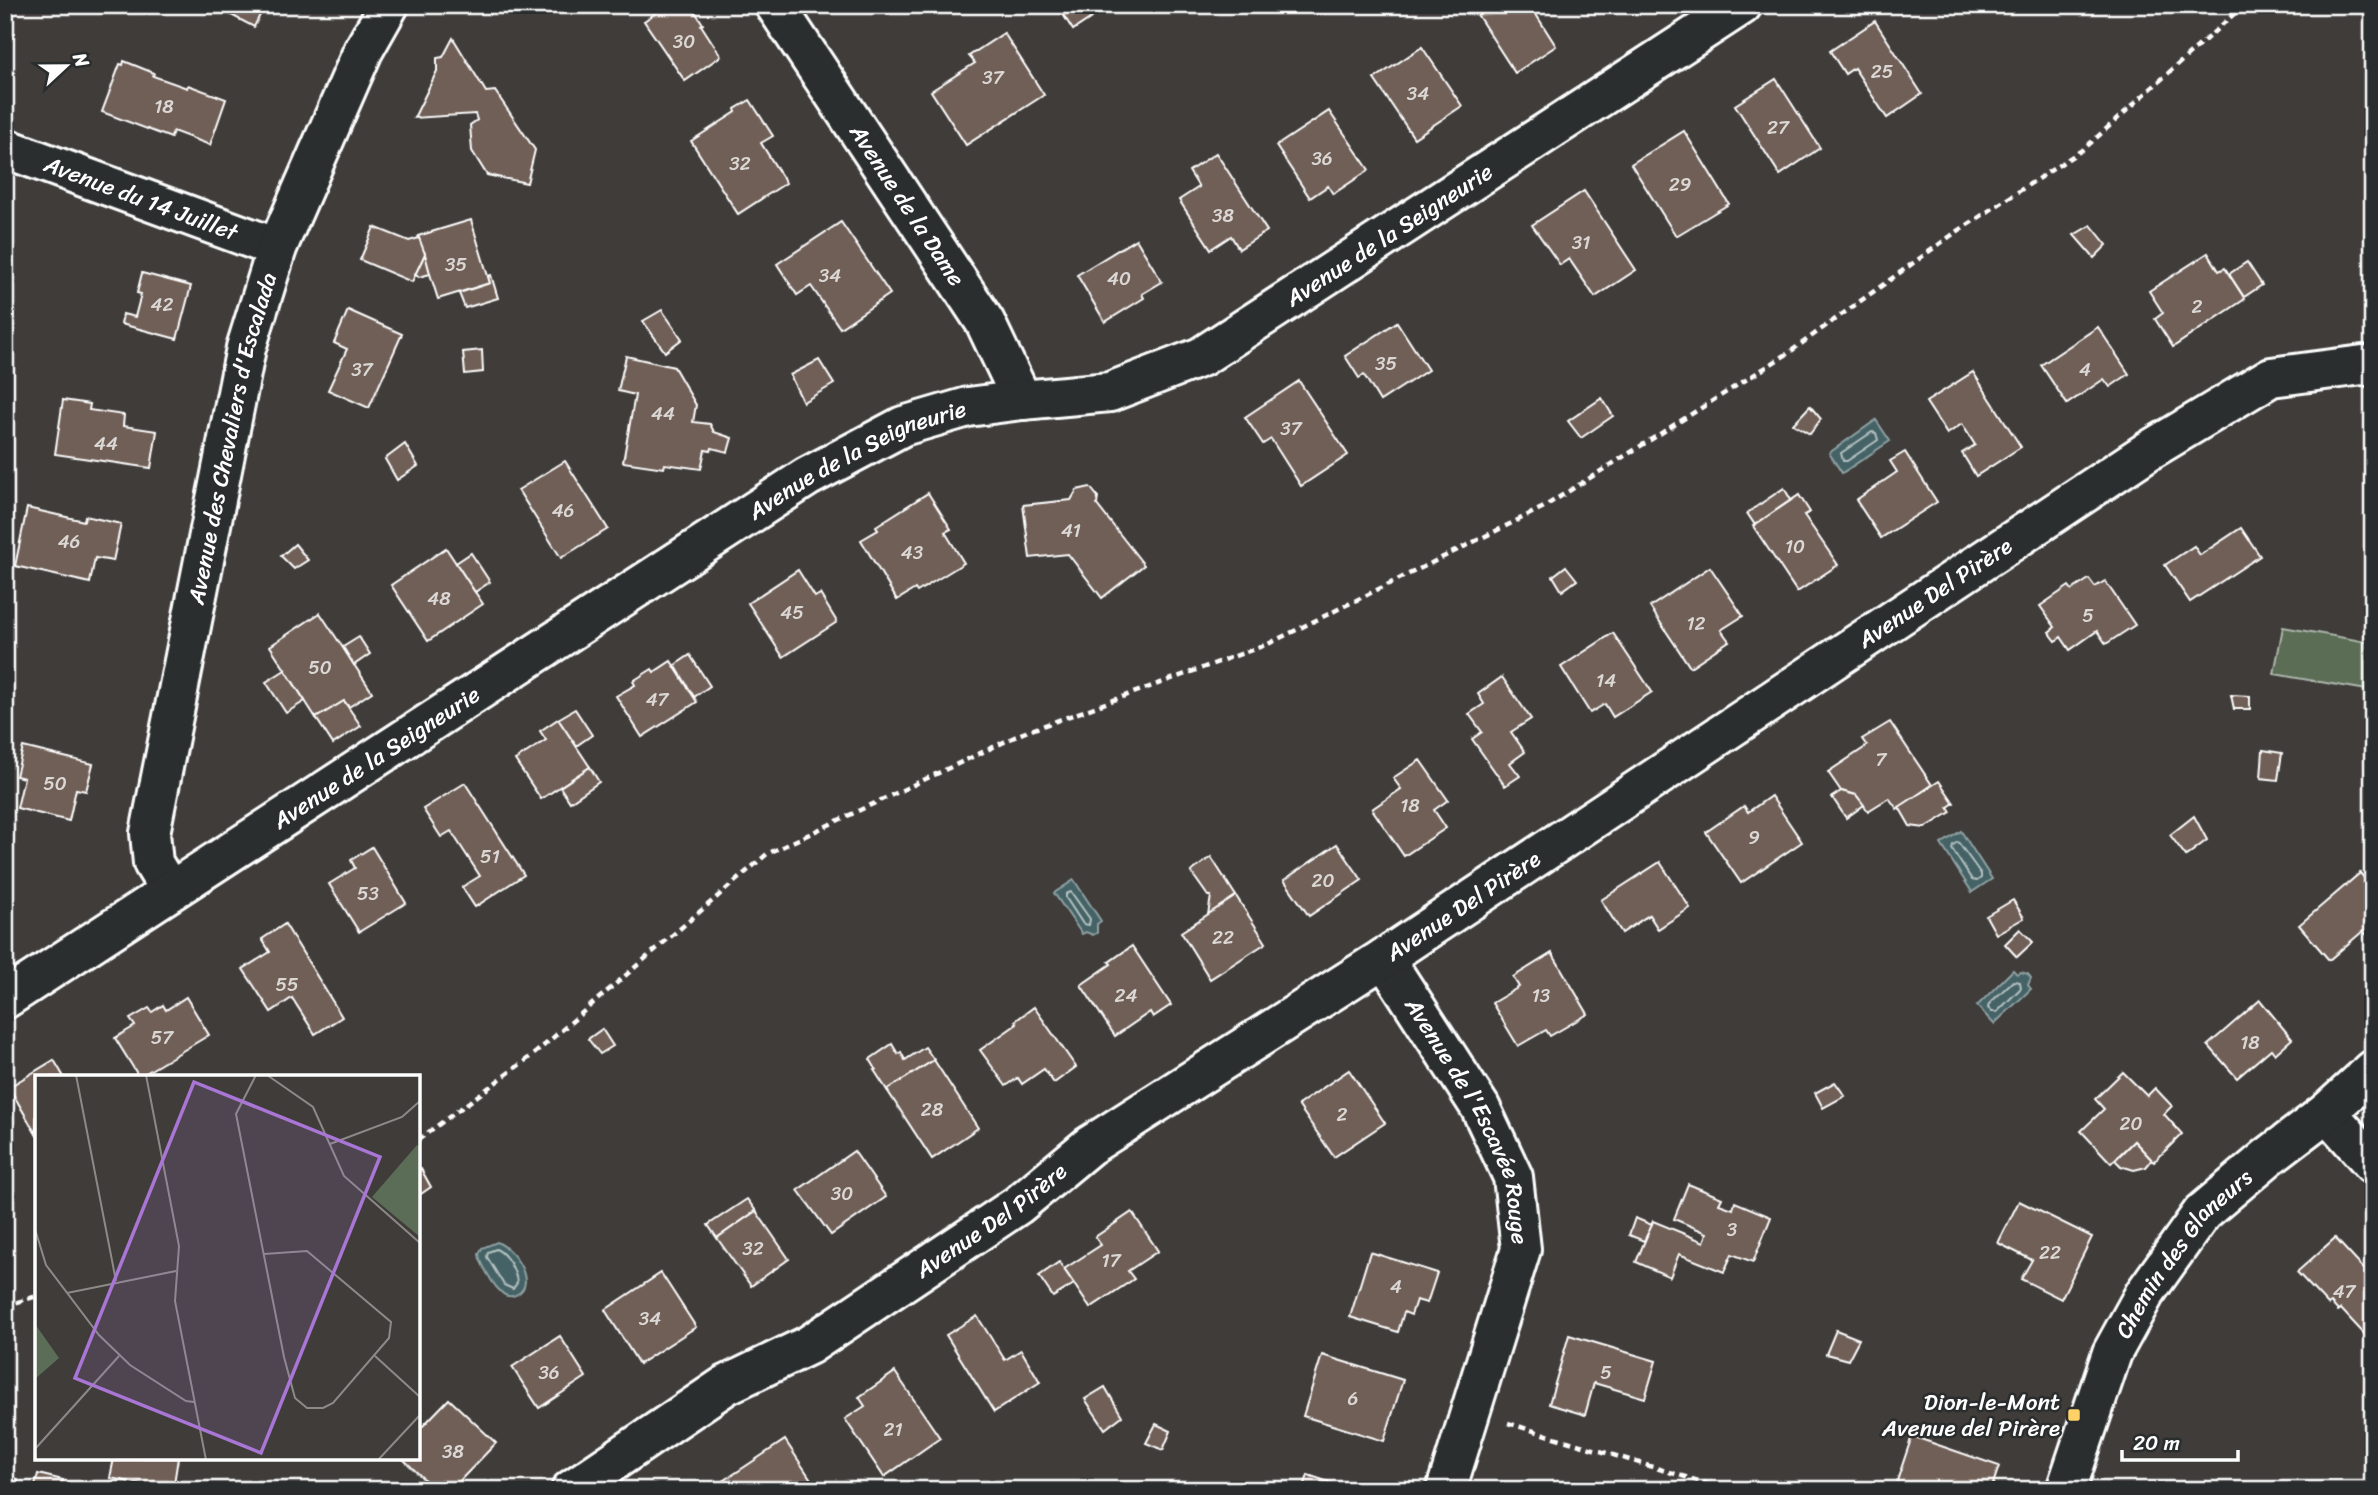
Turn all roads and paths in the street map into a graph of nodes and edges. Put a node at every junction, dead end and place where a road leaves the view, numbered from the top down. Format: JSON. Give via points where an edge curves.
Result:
{"nodes":[{"id":1,"x":389,"y":5,"type":"edge"},
{"id":2,"x":1742,"y":5,"type":"edge"},
{"id":3,"x":2244,"y":5,"type":"edge"},
{"id":4,"x":787,"y":9,"type":"edge"},
{"id":5,"x":5,"y":148,"type":"edge"},
{"id":6,"x":277,"y":248,"type":"junction"},
{"id":7,"x":2373,"y":367,"type":"edge"},
{"id":8,"x":1022,"y":400,"type":"junction"},
{"id":9,"x":170,"y":891,"type":"junction"},
{"id":10,"x":1384,"y":958,"type":"junction"},
{"id":11,"x":5,"y":999,"type":"edge"},
{"id":12,"x":2373,"y":1070,"type":"edge"},
{"id":13,"x":2327,"y":1112,"type":"junction"},
{"id":14,"x":420,"y":1139,"type":"edge"},
{"id":15,"x":2373,"y":1164,"type":"edge"},
{"id":16,"x":35,"y":1297,"type":"edge"},
{"id":17,"x":5,"y":1306,"type":"edge"},
{"id":18,"x":1470,"y":1412,"type":"junction"},
{"id":19,"x":571,"y":1490,"type":"edge"},
{"id":20,"x":1446,"y":1490,"type":"edge"},
{"id":21,"x":1728,"y":1490,"type":"edge"},
{"id":22,"x":2066,"y":1490,"type":"edge"}],
"edges":[{"from":1,"to":6,"type":"street","name":"Avenue des Chevaliers d'Escalada","via":[[363,51]]},
{"from":2,"to":8,"type":"street","name":"Avenue de la Seigneurie","via":[[1201,357],[1110,392]]},
{"from":3,"to":14,"type":"path","via":[[2085,148],[1952,235],[1787,354],[1542,508],[1268,644],[1023,733],[767,854],[534,1054]]},
{"from":4,"to":8,"type":"street","name":"Avenue de la Dame","via":[[985,322]]},
{"from":5,"to":6,"type":"street","name":"Avenue du 14 Juillet"},
{"from":6,"to":9,"type":"street","name":"Avenue des Chevaliers d'Escalada","via":[[246,348],[149,833],[153,863]]},
{"from":7,"to":10,"type":"street","name":"Avenue Del Pirère","via":[[2271,377],[2148,451]]},
{"from":8,"to":9,"type":"street","name":"Avenue de la Seigneurie","via":[[968,407],[903,426],[807,477]]},
{"from":9,"to":11,"type":"street","name":"Avenue de la Seigneurie"},
{"from":10,"to":18,"type":"street","name":"Avenue de l'Escavée Rouge","via":[[1480,1107],[1513,1177],[1521,1250]]},
{"from":10,"to":19,"type":"street","name":"Avenue Del Pirère","via":[[1089,1146],[1018,1205],[809,1345],[726,1385]]},
{"from":12,"to":13,"type":"street","name":"Chemin des Glaneurs"},
{"from":13,"to":15,"type":"street"},
{"from":13,"to":22,"type":"street","name":"Chemin des Glaneurs","via":[[2203,1213],[2146,1293],[2112,1353]]},
{"from":16,"to":17,"type":"path"},
{"from":18,"to":20,"type":"street","name":"Avenue de l'Escavée Rouge"},
{"from":18,"to":21,"type":"path"}]}
